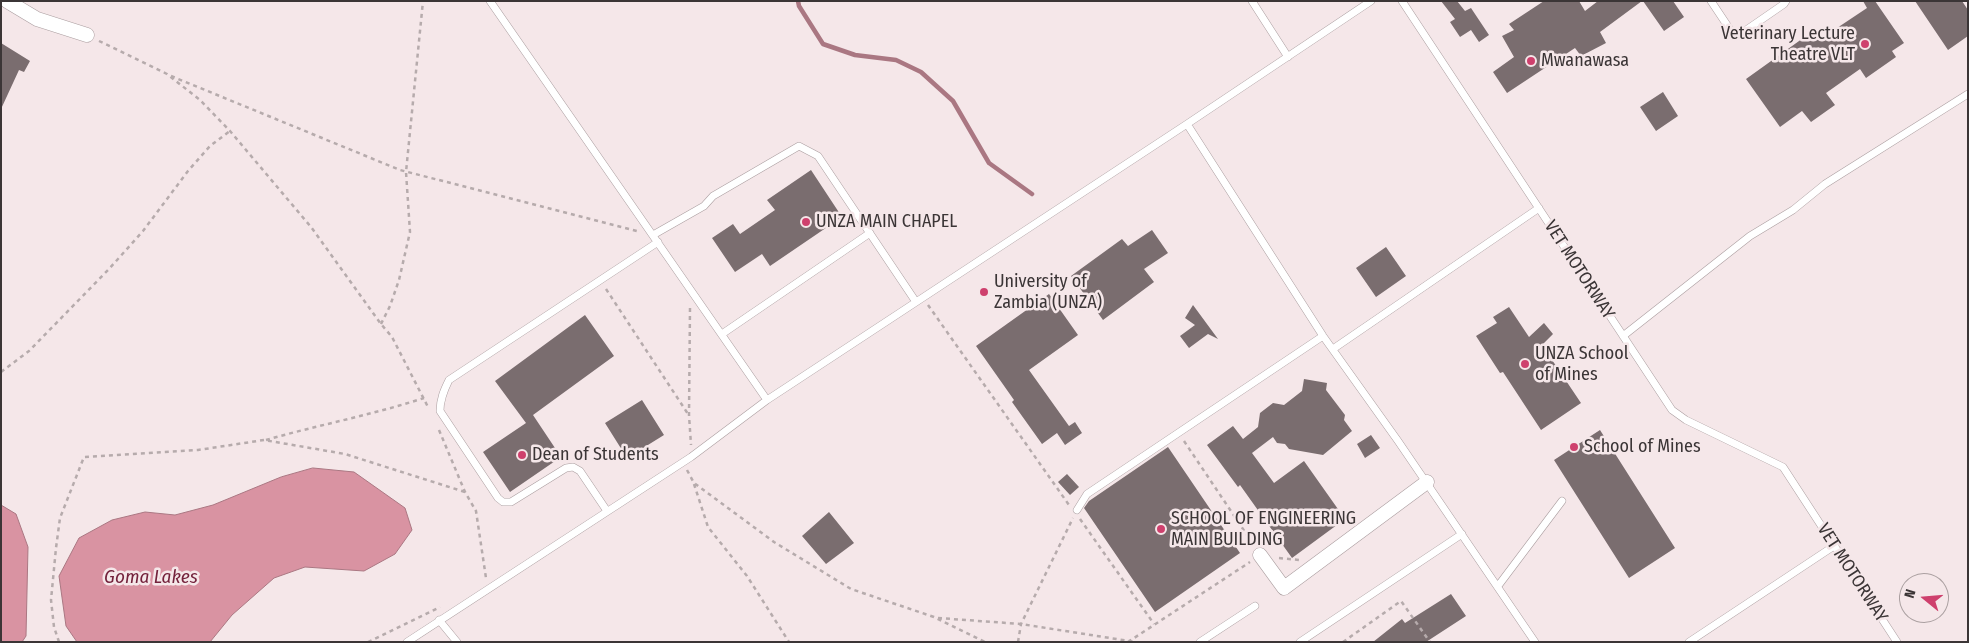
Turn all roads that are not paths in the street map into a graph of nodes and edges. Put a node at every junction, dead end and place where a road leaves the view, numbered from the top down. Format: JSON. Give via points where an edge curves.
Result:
{"nodes":[{"id":1,"x":7,"y":1,"type":"edge"},
{"id":2,"x":490,"y":1,"type":"edge"},
{"id":3,"x":1252,"y":1,"type":"edge"},
{"id":4,"x":1371,"y":1,"type":"edge"},
{"id":5,"x":1402,"y":1,"type":"edge"},
{"id":6,"x":1711,"y":1,"type":"edge"},
{"id":7,"x":1786,"y":1,"type":"edge"},
{"id":8,"x":87,"y":34,"type":"road end"},
{"id":9,"x":1288,"y":57,"type":"junction"},
{"id":10,"x":1968,"y":94,"type":"edge"},
{"id":11,"x":1187,"y":124,"type":"junction"},
{"id":12,"x":1539,"y":208,"type":"junction"},
{"id":13,"x":870,"y":233,"type":"junction"},
{"id":14,"x":653,"y":235,"type":"junction"},
{"id":15,"x":658,"y":242,"type":"junction"},
{"id":16,"x":916,"y":302,"type":"junction"},
{"id":17,"x":722,"y":334,"type":"junction"},
{"id":18,"x":1323,"y":336,"type":"junction"},
{"id":19,"x":1623,"y":336,"type":"junction"},
{"id":20,"x":1333,"y":349,"type":"junction"},
{"id":21,"x":767,"y":400,"type":"junction"},
{"id":22,"x":1427,"y":482,"type":"junction"},
{"id":23,"x":1562,"y":501,"type":"dead end"},
{"id":24,"x":607,"y":511,"type":"junction"},
{"id":25,"x":1076,"y":512,"type":"road end"},
{"id":26,"x":1462,"y":534,"type":"junction"},
{"id":27,"x":1834,"y":546,"type":"junction"},
{"id":28,"x":1260,"y":555,"type":"road end"},
{"id":29,"x":1498,"y":586,"type":"junction"},
{"id":30,"x":1255,"y":606,"type":"dead end"},
{"id":31,"x":439,"y":620,"type":"junction"},
{"id":32,"x":407,"y":642,"type":"edge"},
{"id":33,"x":457,"y":642,"type":"edge"},
{"id":34,"x":1200,"y":642,"type":"edge"},
{"id":35,"x":1300,"y":642,"type":"edge"},
{"id":36,"x":1535,"y":642,"type":"edge"},
{"id":37,"x":1689,"y":642,"type":"edge"},
{"id":38,"x":1897,"y":642,"type":"edge"}],
"edges":[{"from":1,"to":8,"type":"street","via":[[37,19]]},
{"from":2,"to":14,"type":"lane"},
{"from":3,"to":9,"type":"lane"},
{"from":4,"to":9,"type":"lane"},
{"from":5,"to":12,"type":"lane","name":"VET MOTORWAY"},
{"from":6,"to":7,"type":"lane","via":[[1731,32],[1739,35]]},
{"from":9,"to":11,"type":"lane"},
{"from":10,"to":19,"type":"lane","via":[[1825,184],[1793,210],[1750,236]]},
{"from":11,"to":16,"type":"lane"},
{"from":11,"to":18,"type":"lane"},
{"from":12,"to":19,"type":"lane","name":"VET MOTORWAY"},
{"from":12,"to":20,"type":"lane"},
{"from":13,"to":14,"type":"lane","via":[[818,156],[799,146]]},
{"from":13,"to":16,"type":"lane"},
{"from":13,"to":17,"type":"lane"},
{"from":14,"to":15,"type":"lane"},
{"from":15,"to":17,"type":"lane"},
{"from":15,"to":24,"type":"lane","via":[[449,380],[442,393],[440,411],[503,502],[511,502],[566,468],[573,467],[580,471]]},
{"from":16,"to":21,"type":"lane"},
{"from":17,"to":21,"type":"lane"},
{"from":18,"to":20,"type":"lane"},
{"from":18,"to":25,"type":"lane","via":[[1087,494]]},
{"from":19,"to":27,"type":"lane","name":"VET MOTORWAY","via":[[1672,410],[1686,420],[1783,466]]},
{"from":20,"to":22,"type":"lane"},
{"from":21,"to":24,"type":"lane","via":[[691,457]]},
{"from":22,"to":26,"type":"lane"},
{"from":22,"to":28,"type":"street","via":[[1284,588]]},
{"from":23,"to":29,"type":"lane"},
{"from":24,"to":31,"type":"lane"},
{"from":26,"to":29,"type":"lane"},
{"from":26,"to":35,"type":"lane"},
{"from":27,"to":37,"type":"lane"},
{"from":27,"to":38,"type":"lane","name":"VET MOTORWAY"},
{"from":29,"to":36,"type":"lane"},
{"from":30,"to":34,"type":"lane"},
{"from":31,"to":32,"type":"lane"},
{"from":31,"to":33,"type":"lane"}]}
